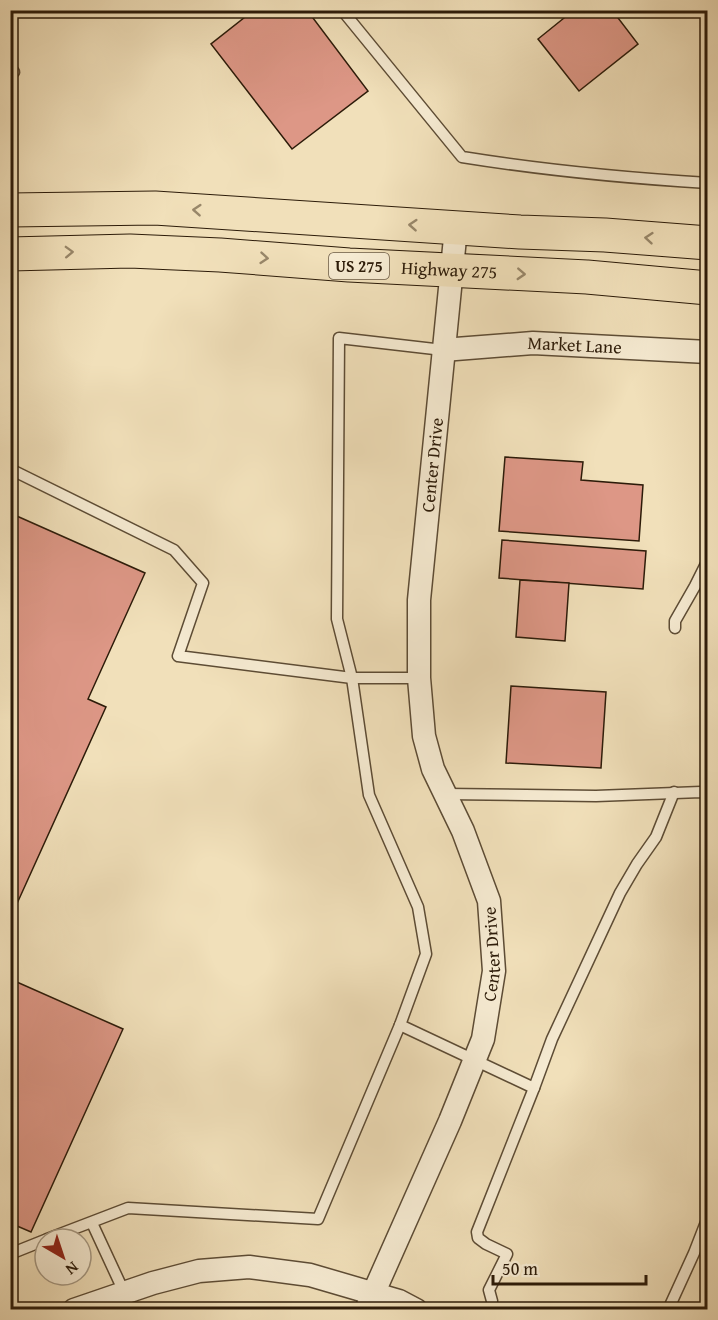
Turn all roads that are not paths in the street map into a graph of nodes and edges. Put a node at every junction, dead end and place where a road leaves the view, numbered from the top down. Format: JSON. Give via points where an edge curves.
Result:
{"nodes":[{"id":1,"x":342,"y":10,"type":"edge"},
{"id":2,"x":708,"y":183,"type":"edge"},
{"id":3,"x":10,"y":210,"type":"edge"},
{"id":4,"x":456,"y":228,"type":"junction"},
{"id":5,"x":708,"y":243,"type":"edge"},
{"id":6,"x":10,"y":254,"type":"edge"},
{"id":7,"x":451,"y":271,"type":"junction"},
{"id":8,"x":708,"y":288,"type":"edge"},
{"id":9,"x":443,"y":350,"type":"junction"},
{"id":10,"x":708,"y":352,"type":"edge"},
{"id":11,"x":10,"y":469,"type":"edge"},
{"id":12,"x":708,"y":560,"type":"edge"},
{"id":13,"x":675,"y":628,"type":"dead end"},
{"id":14,"x":352,"y":678,"type":"junction"},
{"id":15,"x":420,"y":678,"type":"junction"},
{"id":16,"x":674,"y":792,"type":"junction"},
{"id":17,"x":445,"y":794,"type":"junction"},
{"id":18,"x":708,"y":795,"type":"edge"},
{"id":19,"x":400,"y":1024,"type":"junction"},
{"id":20,"x":475,"y":1059,"type":"junction"},
{"id":21,"x":534,"y":1088,"type":"junction"},
{"id":22,"x":708,"y":1217,"type":"edge"},
{"id":23,"x":92,"y":1223,"type":"junction"},
{"id":24,"x":80,"y":1227,"type":"edge"},
{"id":25,"x":33,"y":1244,"type":"edge"},
{"id":26,"x":10,"y":1254,"type":"edge"},
{"id":27,"x":124,"y":1292,"type":"junction"},
{"id":28,"x":370,"y":1301,"type":"edge"},
{"id":29,"x":492,"y":1301,"type":"dead end"},
{"id":30,"x":74,"y":1310,"type":"edge"},
{"id":31,"x":416,"y":1310,"type":"edge"},
{"id":32,"x":668,"y":1310,"type":"edge"}],
"edges":[{"from":1,"to":2,"type":"lane","via":[[462,157]]},
{"from":4,"to":3,"type":"highway","one_way":true,"via":[[155,208]]},
{"from":5,"to":4,"type":"highway","one_way":true},
{"from":4,"to":7,"type":"street","name":"Center Drive"},
{"from":6,"to":7,"type":"highway","name":"Highway 275","number":"US 275","one_way":true,"via":[[130,251]]},
{"from":7,"to":8,"type":"highway","name":"Highway 275","number":"US 275","one_way":true},
{"from":7,"to":9,"type":"street","name":"Center Drive"},
{"from":9,"to":10,"type":"street","name":"Market Lane","via":[[533,343]]},
{"from":9,"to":14,"type":"lane","via":[[339,339],[337,619]]},
{"from":9,"to":15,"type":"street","name":"Center Drive","via":[[419,600]]},
{"from":11,"to":14,"type":"lane","via":[[174,550],[203,583],[178,656]]},
{"from":12,"to":13,"type":"lane","via":[[675,621]]},
{"from":14,"to":15,"type":"lane"},
{"from":14,"to":19,"type":"lane","via":[[369,795],[418,907],[426,954]]},
{"from":15,"to":17,"type":"street","name":"Center Drive","via":[[424,736],[432,769]]},
{"from":16,"to":17,"type":"lane","via":[[596,796]]},
{"from":16,"to":18,"type":"lane"},
{"from":16,"to":21,"type":"lane","via":[[656,837],[620,893],[552,1039]]},
{"from":17,"to":20,"type":"street","name":"Center Drive","via":[[489,901],[494,971],[483,1039]]},
{"from":19,"to":20,"type":"lane"},
{"from":19,"to":23,"type":"lane","via":[[318,1219],[128,1208]]},
{"from":20,"to":21,"type":"lane"},
{"from":20,"to":28,"type":"street","name":"Center Drive"},
{"from":21,"to":29,"type":"lane","via":[[477,1232],[486,1244],[507,1254],[489,1290]]},
{"from":22,"to":32,"type":"lane"},
{"from":23,"to":24,"type":"lane"},
{"from":23,"to":27,"type":"lane"},
{"from":25,"to":26,"type":"lane"},
{"from":27,"to":28,"type":"street","via":[[199,1271],[249,1267],[310,1275]]},
{"from":27,"to":30,"type":"street"},
{"from":28,"to":31,"type":"street","via":[[399,1301]]}]}
